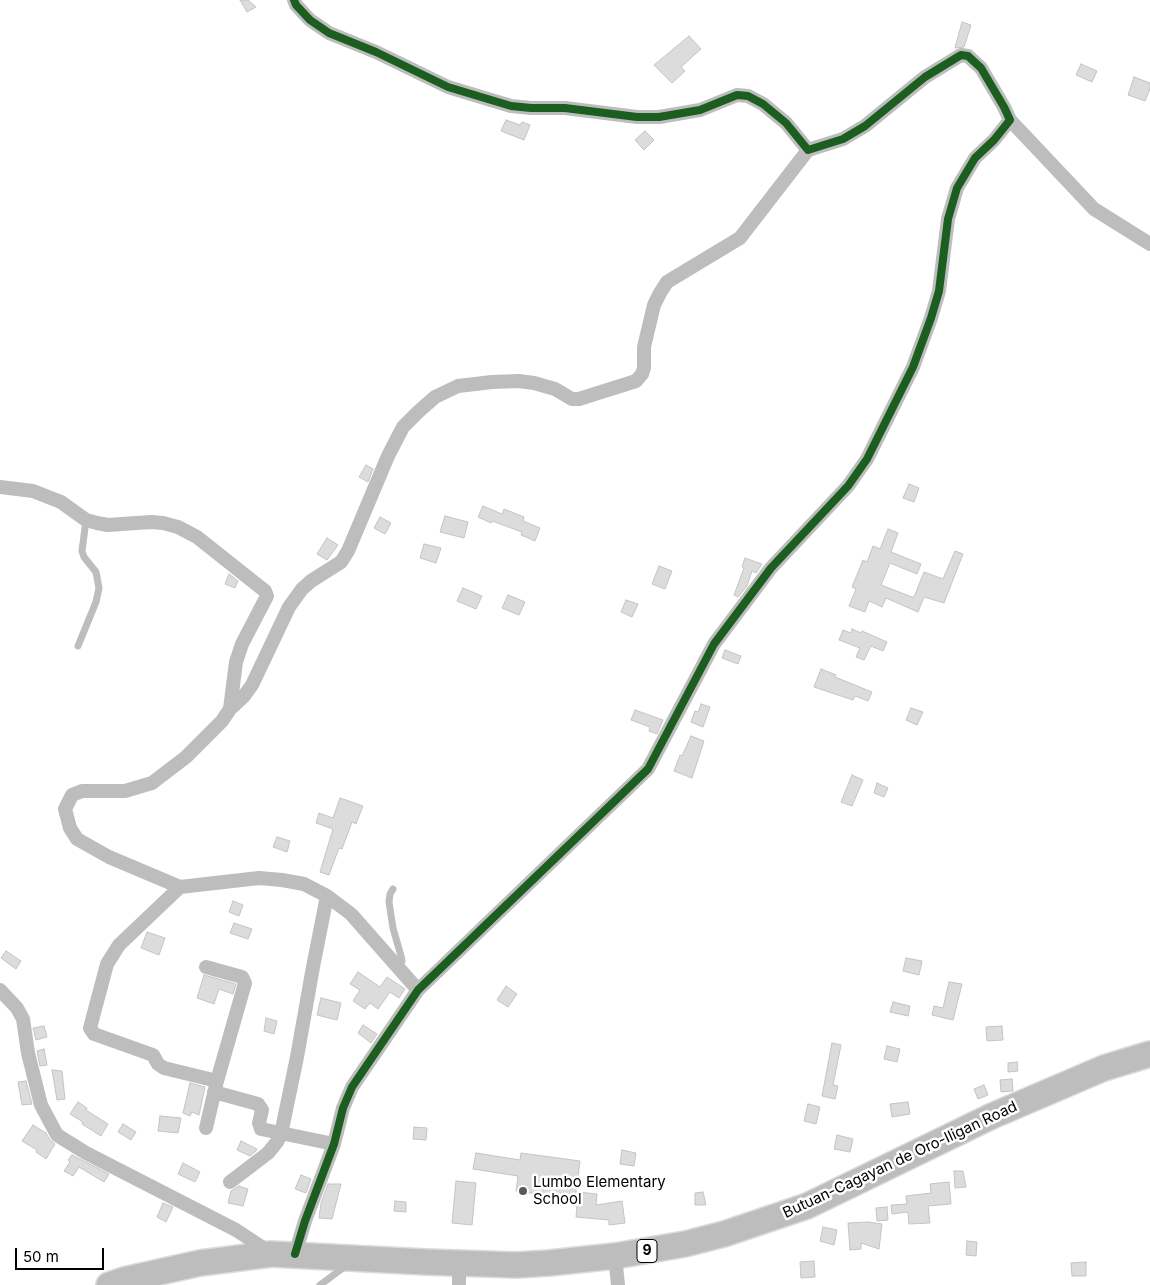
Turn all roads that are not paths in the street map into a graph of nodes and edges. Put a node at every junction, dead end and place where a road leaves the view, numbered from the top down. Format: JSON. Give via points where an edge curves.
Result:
{"nodes":[{"id":1,"x":294,"y":0,"type":"edge"},
{"id":2,"x":1010,"y":120,"type":"junction"},
{"id":3,"x":808,"y":150,"type":"junction"},
{"id":4,"x":1150,"y":244,"type":"edge"},
{"id":5,"x":0,"y":487,"type":"edge"},
{"id":6,"x":86,"y":520,"type":"junction"},
{"id":7,"x":78,"y":646,"type":"dead end"},
{"id":8,"x":230,"y":709,"type":"junction"},
{"id":9,"x":180,"y":887,"type":"junction"},
{"id":10,"x":393,"y":889,"type":"dead end"},
{"id":11,"x":327,"y":896,"type":"junction"},
{"id":12,"x":206,"y":967,"type":"dead end"},
{"id":13,"x":398,"y":969,"type":"junction"},
{"id":14,"x":0,"y":990,"type":"edge"},
{"id":15,"x":418,"y":990,"type":"junction"},
{"id":16,"x":1150,"y":1054,"type":"edge"},
{"id":17,"x":216,"y":1087,"type":"junction"},
{"id":18,"x":206,"y":1128,"type":"dead end"},
{"id":19,"x":281,"y":1134,"type":"junction"},
{"id":20,"x":334,"y":1144,"type":"junction"},
{"id":21,"x":230,"y":1182,"type":"dead end"},
{"id":22,"x":283,"y":1254,"type":"junction"},
{"id":23,"x":615,"y":1256,"type":"junction"},
{"id":24,"x":358,"y":1257,"type":"junction"},
{"id":25,"x":456,"y":1279,"type":"edge"},
{"id":26,"x":109,"y":1285,"type":"edge"},
{"id":27,"x":320,"y":1285,"type":"edge"},
{"id":28,"x":618,"y":1285,"type":"edge"}],
"edges":[{"from":1,"to":3,"type":"street","via":[[310,20],[329,33],[448,87],[511,106],[659,117],[700,110],[737,95],[748,96],[786,123]]},
{"from":2,"to":3,"type":"street","via":[[981,68],[968,56],[961,55],[925,77],[865,126],[843,139]]},
{"from":2,"to":4,"type":"street","via":[[1094,209]]},
{"from":2,"to":15,"type":"street","via":[[975,158],[957,188],[948,219],[939,291],[931,318],[913,367],[867,459],[848,486],[771,568],[714,644],[648,769]]},
{"from":3,"to":8,"type":"street","via":[[740,238],[667,282],[654,305],[644,347],[644,368],[636,381],[580,399],[572,399],[555,389],[534,383],[458,386],[434,397],[418,412],[403,427],[388,456],[348,551],[341,562],[302,589],[289,607],[252,685]]},
{"from":5,"to":6,"type":"street","via":[[47,496]]},
{"from":6,"to":7,"type":"lane","via":[[82,550],[96,572],[99,588]]},
{"from":6,"to":8,"type":"street","via":[[108,525],[151,522],[178,527],[197,537],[265,591],[267,599],[242,644],[236,662]]},
{"from":8,"to":9,"type":"street","via":[[186,757],[152,783],[125,791],[82,790],[72,795],[65,809],[77,839],[109,857]]},
{"from":9,"to":11,"type":"street","via":[[259,878],[304,884]]},
{"from":9,"to":17,"type":"street","via":[[119,945],[107,964],[90,1028],[94,1034],[153,1055],[164,1068]]},
{"from":10,"to":13,"type":"lane","via":[[389,902],[402,961]]},
{"from":11,"to":13,"type":"street","via":[[350,914]]},
{"from":11,"to":19,"type":"street"},
{"from":12,"to":17,"type":"street","via":[[242,977],[245,983]]},
{"from":13,"to":15,"type":"street"},
{"from":14,"to":22,"type":"street","via":[[23,1019],[41,1105],[57,1135]]},
{"from":15,"to":20,"type":"street","via":[[352,1087],[342,1108]]},
{"from":16,"to":23,"type":"highway","name":"Butuan-Cagayan de Oro-Iligan Road","number":"9","via":[[1104,1068],[992,1116],[807,1206],[724,1234]]},
{"from":17,"to":18,"type":"street"},
{"from":17,"to":19,"type":"street","via":[[258,1104],[262,1110],[260,1128]]},
{"from":19,"to":20,"type":"street"},
{"from":19,"to":21,"type":"street","via":[[268,1153]]},
{"from":20,"to":22,"type":"street","via":[[305,1221]]},
{"from":22,"to":24,"type":"highway","name":"Butuan-Cagayan de Oro-Iligan Road","number":"9"},
{"from":22,"to":26,"type":"highway","name":"Butuan-Cagayan de Oro-Iligan Road","number":"9","via":[[200,1263]]},
{"from":23,"to":25,"type":"highway","name":"Butuan-Cagayan de Oro-Iligan Road","number":"9","via":[[516,1265]]},
{"from":23,"to":28,"type":"street"},
{"from":24,"to":25,"type":"highway","name":"Butuan-Cagayan de Oro-Iligan Road","number":"9"},
{"from":24,"to":27,"type":"lane"}]}
